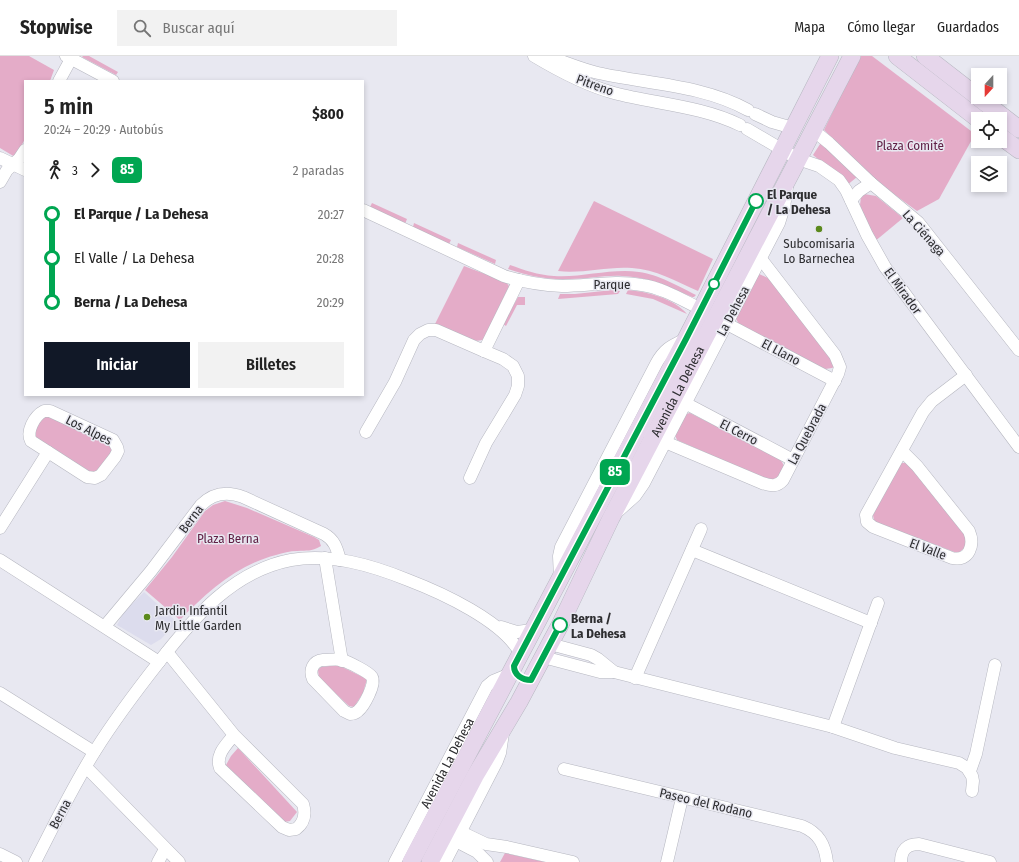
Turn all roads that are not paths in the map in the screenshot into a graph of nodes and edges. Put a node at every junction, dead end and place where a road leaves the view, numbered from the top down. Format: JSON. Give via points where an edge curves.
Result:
{"nodes":[{"id":1,"x":534,"y":56,"type":"edge"},
{"id":2,"x":546,"y":56,"type":"edge"},
{"id":3,"x":830,"y":56,"type":"edge"},
{"id":4,"x":852,"y":56,"type":"edge"},
{"id":5,"x":897,"y":56,"type":"edge"},
{"id":6,"x":925,"y":56,"type":"edge"},
{"id":7,"x":68,"y":57,"type":"edge"},
{"id":8,"x":59,"y":80,"type":"edge"},
{"id":9,"x":111,"y":80,"type":"edge"},
{"id":10,"x":662,"y":85,"type":"junction"},
{"id":11,"x":660,"y":102,"type":"junction"},
{"id":12,"x":971,"y":114,"type":"edge"},
{"id":13,"x":793,"y":128,"type":"junction"},
{"id":14,"x":1019,"y":129,"type":"edge"},
{"id":15,"x":813,"y":130,"type":"junction"},
{"id":16,"x":1007,"y":141,"type":"edge"},
{"id":17,"x":782,"y":150,"type":"junction"},
{"id":18,"x":1019,"y":150,"type":"edge"},
{"id":19,"x":24,"y":152,"type":"edge"},
{"id":20,"x":0,"y":158,"type":"edge"},
{"id":21,"x":798,"y":159,"type":"junction"},
{"id":22,"x":13,"y":164,"type":"junction"},
{"id":23,"x":24,"y":170,"type":"edge"},
{"id":24,"x":788,"y":178,"type":"junction"},
{"id":25,"x":0,"y":182,"type":"edge"},
{"id":26,"x":871,"y":183,"type":"junction"},
{"id":27,"x":851,"y":200,"type":"junction"},
{"id":28,"x":364,"y":210,"type":"edge"},
{"id":29,"x":761,"y":259,"type":"junction"},
{"id":30,"x":519,"y":280,"type":"junction"},
{"id":31,"x":701,"y":309,"type":"junction"},
{"id":32,"x":727,"y":324,"type":"junction"},
{"id":33,"x":686,"y":339,"type":"junction"},
{"id":34,"x":484,"y":350,"type":"junction"},
{"id":35,"x":1019,"y":350,"type":"edge"},
{"id":36,"x":966,"y":375,"type":"junction"},
{"id":37,"x":835,"y":381,"type":"junction"},
{"id":38,"x":685,"y":403,"type":"junction"},
{"id":39,"x":366,"y":432,"type":"dead end"},
{"id":40,"x":652,"y":435,"type":"junction"},
{"id":41,"x":1019,"y":447,"type":"edge"},
{"id":42,"x":902,"y":451,"type":"junction"},
{"id":43,"x":48,"y":452,"type":"junction"},
{"id":44,"x":794,"y":460,"type":"junction"},
{"id":45,"x":470,"y":478,"type":"dead end"},
{"id":46,"x":0,"y":528,"type":"edge"},
{"id":47,"x":700,"y":529,"type":"dead end"},
{"id":48,"x":692,"y":550,"type":"junction"},
{"id":49,"x":325,"y":558,"type":"junction"},
{"id":50,"x":0,"y":560,"type":"edge"},
{"id":51,"x":340,"y":560,"type":"junction"},
{"id":52,"x":560,"y":578,"type":"junction"},
{"id":53,"x":878,"y":603,"type":"dead end"},
{"id":54,"x":541,"y":614,"type":"junction"},
{"id":55,"x":871,"y":623,"type":"junction"},
{"id":56,"x":496,"y":625,"type":"junction"},
{"id":57,"x":560,"y":625,"type":"junction"},
{"id":58,"x":105,"y":626,"type":"junction"},
{"id":59,"x":532,"y":630,"type":"junction"},
{"id":60,"x":546,"y":651,"type":"junction"},
{"id":61,"x":163,"y":657,"type":"junction"},
{"id":62,"x":342,"y":660,"type":"junction"},
{"id":63,"x":514,"y":664,"type":"junction"},
{"id":64,"x":995,"y":665,"type":"dead end"},
{"id":65,"x":636,"y":678,"type":"junction"},
{"id":66,"x":531,"y":680,"type":"junction"},
{"id":67,"x":1,"y":696,"type":"edge"},
{"id":68,"x":833,"y":727,"type":"junction"},
{"id":69,"x":234,"y":735,"type":"junction"},
{"id":70,"x":94,"y":752,"type":"junction"},
{"id":71,"x":86,"y":767,"type":"junction"},
{"id":72,"x":564,"y":769,"type":"dead end"},
{"id":73,"x":970,"y":771,"type":"junction"},
{"id":74,"x":972,"y":791,"type":"dead end"},
{"id":75,"x":682,"y":798,"type":"junction"},
{"id":76,"x":447,"y":834,"type":"junction"},
{"id":77,"x":503,"y":847,"type":"junction"},
{"id":78,"x":165,"y":850,"type":"junction"},
{"id":79,"x":0,"y":854,"type":"edge"},
{"id":80,"x":16,"y":862,"type":"edge"},
{"id":81,"x":35,"y":862,"type":"edge"},
{"id":82,"x":158,"y":862,"type":"edge"},
{"id":83,"x":179,"y":862,"type":"edge"},
{"id":84,"x":395,"y":862,"type":"edge"},
{"id":85,"x":411,"y":862,"type":"edge"},
{"id":86,"x":430,"y":862,"type":"edge"},
{"id":87,"x":445,"y":862,"type":"edge"},
{"id":88,"x":487,"y":862,"type":"edge"},
{"id":89,"x":493,"y":862,"type":"edge"},
{"id":90,"x":573,"y":862,"type":"edge"},
{"id":91,"x":667,"y":862,"type":"edge"},
{"id":92,"x":827,"y":862,"type":"edge"},
{"id":93,"x":902,"y":862,"type":"edge"},
{"id":94,"x":990,"y":862,"type":"edge"}],
"edges":[{"from":1,"to":11,"type":"street","name":"Pitreno","via":[[593,86]]},
{"from":2,"to":10,"type":"street","name":"Pitreno","via":[[596,72]]},
{"from":3,"to":13,"type":"street","name":"Avenida La Dehesa"},
{"from":4,"to":15,"type":"street","name":"Avenida La Dehesa"},
{"from":5,"to":12,"type":"street"},
{"from":6,"to":14,"type":"street"},
{"from":7,"to":8,"type":"street"},
{"from":7,"to":9,"type":"street"},
{"from":10,"to":11,"type":"street","via":[[656,93]]},
{"from":10,"to":13,"type":"street","name":"Pitreno","via":[[735,102],[772,122]]},
{"from":11,"to":17,"type":"street","name":"Pitreno","via":[[711,113],[744,127]]},
{"from":13,"to":17,"type":"street","name":"Avenida La Dehesa"},
{"from":15,"to":21,"type":"street","name":"Avenida La Dehesa"},
{"from":15,"to":26,"type":"street","name":"La Ciénaga"},
{"from":16,"to":18,"type":"street"},
{"from":17,"to":21,"type":"street","name":"El Mirador"},
{"from":17,"to":31,"type":"street","name":"Avenida La Dehesa"},
{"from":19,"to":22,"type":"street"},
{"from":20,"to":22,"type":"street"},
{"from":21,"to":24,"type":"street","name":"Avenida La Dehesa"},
{"from":21,"to":27,"type":"street","name":"El Mirador","via":[[812,162],[830,173],[842,185]]},
{"from":22,"to":23,"type":"street"},
{"from":22,"to":25,"type":"street","via":[[4,173]]},
{"from":24,"to":29,"type":"street","name":"La Dehesa","via":[[783,214]]},
{"from":24,"to":40,"type":"street","name":"Avenida La Dehesa"},
{"from":26,"to":27,"type":"street"},
{"from":26,"to":35,"type":"street","name":"La Ciénaga","via":[[918,222]]},
{"from":27,"to":36,"type":"street","name":"El Mirador","via":[[885,267]]},
{"from":28,"to":30,"type":"street","name":"Parque","via":[[491,271]]},
{"from":29,"to":32,"type":"street","name":"La Dehesa"},
{"from":29,"to":37,"type":"street","name":"La Quebrada","via":[[838,360],[840,371]]},
{"from":30,"to":31,"type":"street","name":"Parque","via":[[562,286],[623,283],[641,285],[663,291]]},
{"from":30,"to":34,"type":"street"},
{"from":31,"to":33,"type":"street","name":"Avenida La Dehesa"},
{"from":32,"to":37,"type":"street","name":"El Llano"},
{"from":32,"to":38,"type":"street","name":"La Dehesa"},
{"from":33,"to":40,"type":"street","name":"Avenida La Dehesa"},
{"from":33,"to":52,"type":"street","name":"Avenida La Dehesa","via":[[666,349],[656,364],[561,547]]},
{"from":34,"to":39,"type":"street","via":[[436,330],[420,334],[414,340],[395,382]]},
{"from":34,"to":45,"type":"street","via":[[513,366],[518,376],[518,386],[486,443]]},
{"from":36,"to":41,"type":"street","name":"El Mirador"},
{"from":36,"to":42,"type":"street","name":"El Valle","via":[[927,405]]},
{"from":37,"to":44,"type":"street","name":"La Quebrada"},
{"from":38,"to":40,"type":"street","name":"La Dehesa"},
{"from":38,"to":44,"type":"street","name":"El Cerro"},
{"from":40,"to":44,"type":"street","name":"La Quebrada","via":[[773,486],[780,483]]},
{"from":40,"to":52,"type":"street","name":"Avenida La Dehesa"},
{"from":40,"to":57,"type":"street","name":"Avenida La Dehesa"},
{"from":42,"to":42,"type":"street","name":"El Valle","via":[[866,515],[868,522],[877,529],[952,558],[963,557],[971,547],[968,531],[917,466]]},
{"from":43,"to":43,"type":"street","name":"Los Alpes","via":[[83,475],[95,478],[101,475],[118,451],[116,443],[110,438],[47,411],[37,416],[29,434],[31,441]]},
{"from":43,"to":46,"type":"street"},
{"from":47,"to":48,"type":"street"},
{"from":48,"to":55,"type":"street"},
{"from":48,"to":65,"type":"street"},
{"from":49,"to":51,"type":"street","name":"Berna"},
{"from":49,"to":61,"type":"street","name":"Berna","via":[[280,563],[241,579],[205,609]]},
{"from":49,"to":62,"type":"street"},
{"from":50,"to":58,"type":"street"},
{"from":51,"to":56,"type":"street","name":"Berna","via":[[412,581]]},
{"from":51,"to":58,"type":"street","name":"Berna","via":[[335,543],[329,536],[237,494],[225,493],[211,497],[200,505],[151,571]]},
{"from":52,"to":54,"type":"street","name":"Avenida La Dehesa"},
{"from":53,"to":55,"type":"street"},
{"from":54,"to":57,"type":"street","via":[[554,617]]},
{"from":54,"to":59,"type":"street","name":"Avenida La Dehesa"},
{"from":55,"to":68,"type":"street"},
{"from":56,"to":59,"type":"street","name":"Berna","via":[[517,632]]},
{"from":56,"to":63,"type":"street","name":"Berna","via":[[513,642]]},
{"from":57,"to":60,"type":"street","name":"Avenida La Dehesa"},
{"from":58,"to":61,"type":"street"},
{"from":59,"to":63,"type":"street","name":"Avenida La Dehesa"},
{"from":60,"to":65,"type":"street","via":[[600,672],[614,672]]},
{"from":60,"to":66,"type":"street","name":"Avenida La Dehesa"},
{"from":61,"to":69,"type":"street"},
{"from":61,"to":70,"type":"street","name":"Berna"},
{"from":62,"to":62,"type":"street","via":[[317,661],[313,666],[312,676],[344,711],[353,714],[362,706],[372,687],[373,679],[369,674]]},
{"from":63,"to":66,"type":"street","via":[[518,676]]},
{"from":63,"to":76,"type":"street","name":"Avenida La Dehesa"},
{"from":63,"to":84,"type":"street","name":"Avenida La Dehesa","via":[[487,686]]},
{"from":64,"to":73,"type":"street"},
{"from":65,"to":68,"type":"street"},
{"from":66,"to":76,"type":"street","name":"Avenida La Dehesa","via":[[478,770]]},
{"from":67,"to":70,"type":"street"},
{"from":68,"to":73,"type":"street","via":[[895,748],[953,761]]},
{"from":69,"to":69,"type":"street","via":[[220,754],[220,768],[282,827],[296,829],[304,817],[303,804]]},
{"from":70,"to":71,"type":"street","name":"Berna"},
{"from":71,"to":78,"type":"street"},
{"from":71,"to":81,"type":"street","name":"Berna"},
{"from":72,"to":75,"type":"street","name":"Paseo del Rodano"},
{"from":73,"to":74,"type":"street"},
{"from":75,"to":91,"type":"street"},
{"from":75,"to":92,"type":"street","name":"Paseo del Rodano","via":[[808,828],[821,840]]},
{"from":76,"to":77,"type":"street"},
{"from":76,"to":85,"type":"street","name":"Avenida La Dehesa"},
{"from":76,"to":86,"type":"street","name":"Avenida La Dehesa"},
{"from":76,"to":87,"type":"street","name":"Avenida La Dehesa"},
{"from":76,"to":88,"type":"street","via":[[477,852]]},
{"from":77,"to":89,"type":"street","via":[[495,855]]},
{"from":77,"to":90,"type":"street"},
{"from":78,"to":82,"type":"street"},
{"from":78,"to":83,"type":"street"},
{"from":79,"to":80,"type":"street"},
{"from":93,"to":94,"type":"street","via":[[905,848],[919,844]]}]}
